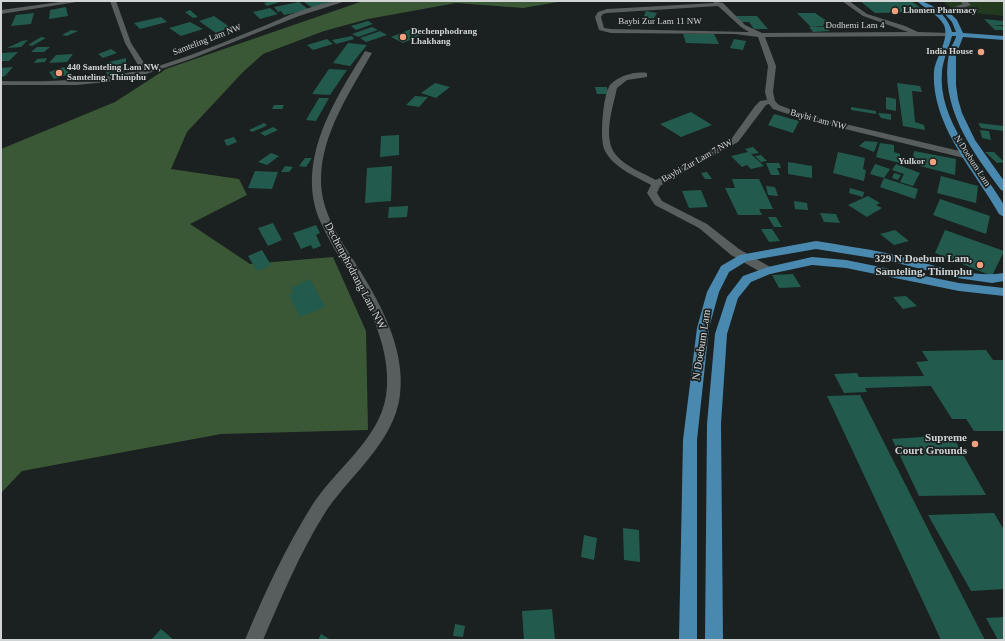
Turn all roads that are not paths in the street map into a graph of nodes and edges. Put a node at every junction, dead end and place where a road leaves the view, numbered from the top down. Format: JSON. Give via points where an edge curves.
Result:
{"nodes":[{"id":1,"x":80,"y":1,"type":"edge"},
{"id":2,"x":112,"y":1,"type":"edge"},
{"id":3,"x":342,"y":1,"type":"edge"},
{"id":4,"x":845,"y":1,"type":"edge"},
{"id":5,"x":920,"y":1,"type":"edge"},
{"id":6,"x":929,"y":1,"type":"edge"},
{"id":7,"x":963,"y":1,"type":"edge"},
{"id":8,"x":718,"y":3,"type":"edge"},
{"id":9,"x":1,"y":12,"type":"edge"},
{"id":10,"x":947,"y":12,"type":"junction"},
{"id":11,"x":938,"y":14,"type":"junction"},
{"id":12,"x":949,"y":34,"type":"junction"},
{"id":13,"x":917,"y":35,"type":"junction"},
{"id":14,"x":960,"y":35,"type":"junction"},
{"id":15,"x":761,"y":36,"type":"junction"},
{"id":16,"x":1004,"y":38,"type":"edge"},
{"id":17,"x":368,"y":53,"type":"dead end"},
{"id":18,"x":146,"y":72,"type":"junction"},
{"id":19,"x":644,"y":75,"type":"dead end"},
{"id":20,"x":1,"y":83,"type":"edge"},
{"id":21,"x":770,"y":101,"type":"junction"},
{"id":22,"x":968,"y":156,"type":"junction"},
{"id":23,"x":656,"y":184,"type":"junction"},
{"id":24,"x":1004,"y":188,"type":"edge"},
{"id":25,"x":1004,"y":214,"type":"edge"},
{"id":26,"x":744,"y":258,"type":"junction"},
{"id":27,"x":768,"y":271,"type":"junction"},
{"id":28,"x":1004,"y":277,"type":"edge"},
{"id":29,"x":1004,"y":292,"type":"edge"},
{"id":30,"x":254,"y":640,"type":"edge"},
{"id":31,"x":688,"y":640,"type":"edge"},
{"id":32,"x":714,"y":640,"type":"edge"}],
"edges":[{"from":1,"to":9,"type":"street"},
{"from":2,"to":18,"type":"street","via":[[128,44]]},
{"from":3,"to":18,"type":"street","name":"Samteling Lam NW","via":[[298,14],[192,58]]},
{"from":4,"to":13,"type":"street","via":[[865,15],[903,27]]},
{"from":5,"to":11,"type":"main road"},
{"from":6,"to":10,"type":"main road"},
{"from":7,"to":10,"type":"street","via":[[968,5]]},
{"from":8,"to":15,"type":"street","via":[[743,26]]},
{"from":8,"to":15,"type":"street","name":"Baybi Zur Lam 11 NW","via":[[607,11],[600,13],[598,17],[601,28],[611,31],[735,32]]},
{"from":10,"to":11,"type":"street"},
{"from":10,"to":14,"type":"main road","via":[[958,27]]},
{"from":11,"to":12,"type":"main road","via":[[947,25]]},
{"from":12,"to":13,"type":"street","name":"Dodhemi Lam 4"},
{"from":12,"to":14,"type":"main road"},
{"from":12,"to":22,"type":"main road","name":"N Doebum Lam","via":[[938,71],[939,94],[947,120]]},
{"from":13,"to":15,"type":"street","name":"Dodhemi Lam 4"},
{"from":14,"to":16,"type":"main road"},
{"from":14,"to":24,"type":"main road","name":"N Doebum Lam","via":[[953,52],[954,102],[985,162]]},
{"from":15,"to":21,"type":"street","via":[[772,66]]},
{"from":17,"to":30,"type":"street","name":"Dechenphodrang Lam NW","via":[[330,120],[316,180],[319,203],[327,226],[380,322],[391,352],[393,396],[383,424],[365,451],[327,496],[297,548]]},
{"from":18,"to":20,"type":"street","name":"Samteling Lam NW","via":[[120,78],[64,84]]},
{"from":19,"to":23,"type":"street","via":[[625,78],[613,87],[606,137],[612,156]]},
{"from":21,"to":22,"type":"street","name":"Baybi Lam NW","via":[[776,107],[800,116]]},
{"from":21,"to":23,"type":"street","name":"Baybi Zur Lam 7 NW","via":[[758,108],[735,140]]},
{"from":22,"to":25,"type":"main road","name":"N Doebum Lam"},
{"from":23,"to":26,"type":"street","name":"Baybi Zur Lam 7 NW","via":[[652,193],[658,203],[703,226]]},
{"from":26,"to":27,"type":"street"},
{"from":26,"to":28,"type":"main road","name":"N Doebum Lam","via":[[816,245],[885,256],[957,274],[992,279]]},
{"from":26,"to":31,"type":"main road","name":"N Doebum Lam","via":[[725,269],[718,280],[703,328],[690,440]]},
{"from":27,"to":29,"type":"main road","name":"N Doebum Lam","via":[[812,261],[846,264],[959,287]]},
{"from":27,"to":32,"type":"main road","name":"N Doebum Lam","via":[[747,280],[733,297],[721,334],[714,424]]}]}
